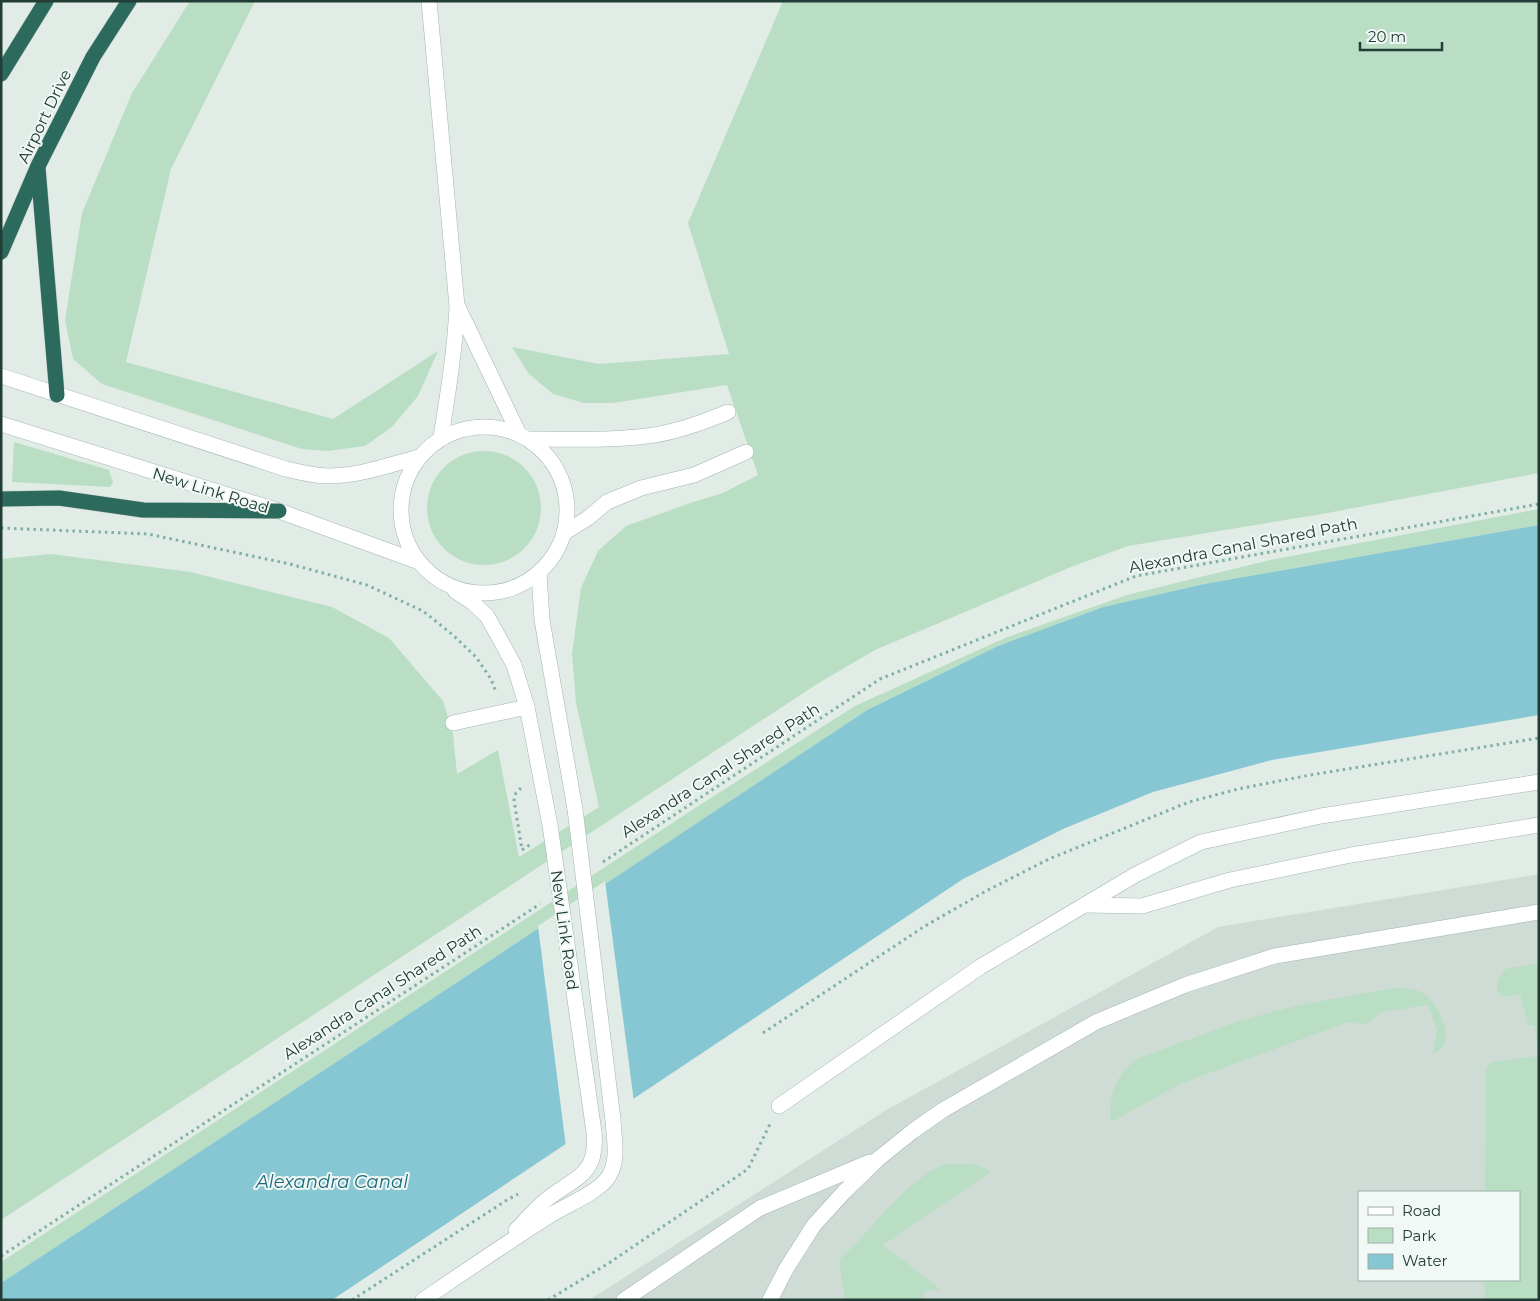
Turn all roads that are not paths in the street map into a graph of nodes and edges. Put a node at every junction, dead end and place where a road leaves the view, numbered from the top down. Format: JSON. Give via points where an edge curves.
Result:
{"nodes":[{"id":1,"x":46,"y":1,"type":"edge"},
{"id":2,"x":128,"y":1,"type":"edge"},
{"id":3,"x":429,"y":1,"type":"edge"},
{"id":4,"x":1,"y":74,"type":"edge"},
{"id":5,"x":38,"y":166,"type":"junction"},
{"id":6,"x":1,"y":252,"type":"edge"},
{"id":7,"x":457,"y":306,"type":"junction"},
{"id":8,"x":1,"y":376,"type":"edge"},
{"id":9,"x":57,"y":395,"type":"junction"},
{"id":10,"x":728,"y":412,"type":"dead end"},
{"id":11,"x":1,"y":424,"type":"edge"},
{"id":12,"x":525,"y":436,"type":"junction"},
{"id":13,"x":441,"y":437,"type":"junction"},
{"id":14,"x":746,"y":452,"type":"dead end"},
{"id":15,"x":419,"y":457,"type":"junction"},
{"id":16,"x":1,"y":498,"type":"edge"},
{"id":17,"x":279,"y":511,"type":"junction"},
{"id":18,"x":564,"y":533,"type":"junction"},
{"id":19,"x":419,"y":562,"type":"junction"},
{"id":20,"x":539,"y":573,"type":"junction"},
{"id":21,"x":441,"y":582,"type":"junction"},
{"id":22,"x":527,"y":707,"type":"junction"},
{"id":23,"x":453,"y":723,"type":"dead end"},
{"id":24,"x":1539,"y":782,"type":"edge"},
{"id":25,"x":1539,"y":825,"type":"edge"},
{"id":26,"x":1084,"y":905,"type":"junction"},
{"id":27,"x":1539,"y":912,"type":"edge"},
{"id":28,"x":779,"y":1106,"type":"road end"},
{"id":29,"x":878,"y":1159,"type":"junction"},
{"id":30,"x":482,"y":1261,"type":"junction"},
{"id":31,"x":423,"y":1300,"type":"edge"},
{"id":32,"x":624,"y":1300,"type":"edge"},
{"id":33,"x":770,"y":1300,"type":"edge"}],
"edges":[{"from":1,"to":4,"type":"highway"},
{"from":2,"to":5,"type":"highway","name":"Airport Drive","via":[[93,57]]},
{"from":3,"to":7,"type":"street"},
{"from":5,"to":6,"type":"highway","name":"Airport Drive"},
{"from":5,"to":9,"type":"highway"},
{"from":7,"to":12,"type":"street"},
{"from":7,"to":13,"type":"street","via":[[455,345]]},
{"from":8,"to":9,"type":"street","name":"New Link Road"},
{"from":9,"to":15,"type":"street","name":"New Link Road","via":[[286,470],[326,476],[348,475]]},
{"from":10,"to":12,"type":"street","via":[[656,435],[615,438]]},
{"from":11,"to":17,"type":"street","name":"New Link Road"},
{"from":12,"to":13,"type":"street","name":"New Link Road","via":[[496,427],[467,428]]},
{"from":12,"to":18,"type":"street","name":"New Link Road","via":[[555,465],[565,486],[568,510]]},
{"from":13,"to":15,"type":"street","name":"New Link Road"},
{"from":14,"to":18,"type":"street","via":[[694,475],[641,488],[607,502]]},
{"from":15,"to":19,"type":"street","name":"New Link Road","via":[[403,484],[400,510],[405,538]]},
{"from":16,"to":17,"type":"highway","via":[[59,498],[143,510]]},
{"from":17,"to":19,"type":"street","name":"New Link Road"},
{"from":18,"to":20,"type":"street","name":"New Link Road","via":[[554,555]]},
{"from":19,"to":21,"type":"street","name":"New Link Road"},
{"from":20,"to":21,"type":"street","name":"New Link Road","via":[[519,586],[496,593],[468,592]]},
{"from":20,"to":30,"type":"street","name":"New Link Road","bridge":true,"via":[[542,620],[575,810],[613,1120],[615,1164],[608,1178],[597,1188],[548,1216]]},
{"from":21,"to":22,"type":"street","name":"New Link Road","via":[[487,616],[514,664]]},
{"from":22,"to":23,"type":"street"},
{"from":22,"to":30,"type":"street","name":"New Link Road","bridge":true,"via":[[550,825],[594,1132],[594,1152],[583,1174],[546,1200]]},
{"from":24,"to":26,"type":"street","via":[[1321,816],[1202,842]]},
{"from":25,"to":26,"type":"street","via":[[1333,859],[1230,880],[1142,906]]},
{"from":26,"to":28,"type":"street","via":[[980,967]]},
{"from":27,"to":29,"type":"street","via":[[1275,956],[1185,985],[1096,1022],[944,1110]]},
{"from":29,"to":32,"type":"street","via":[[760,1208]]},
{"from":29,"to":33,"type":"street","via":[[814,1225]]},
{"from":30,"to":31,"type":"street","name":"New Link Road"}]}
